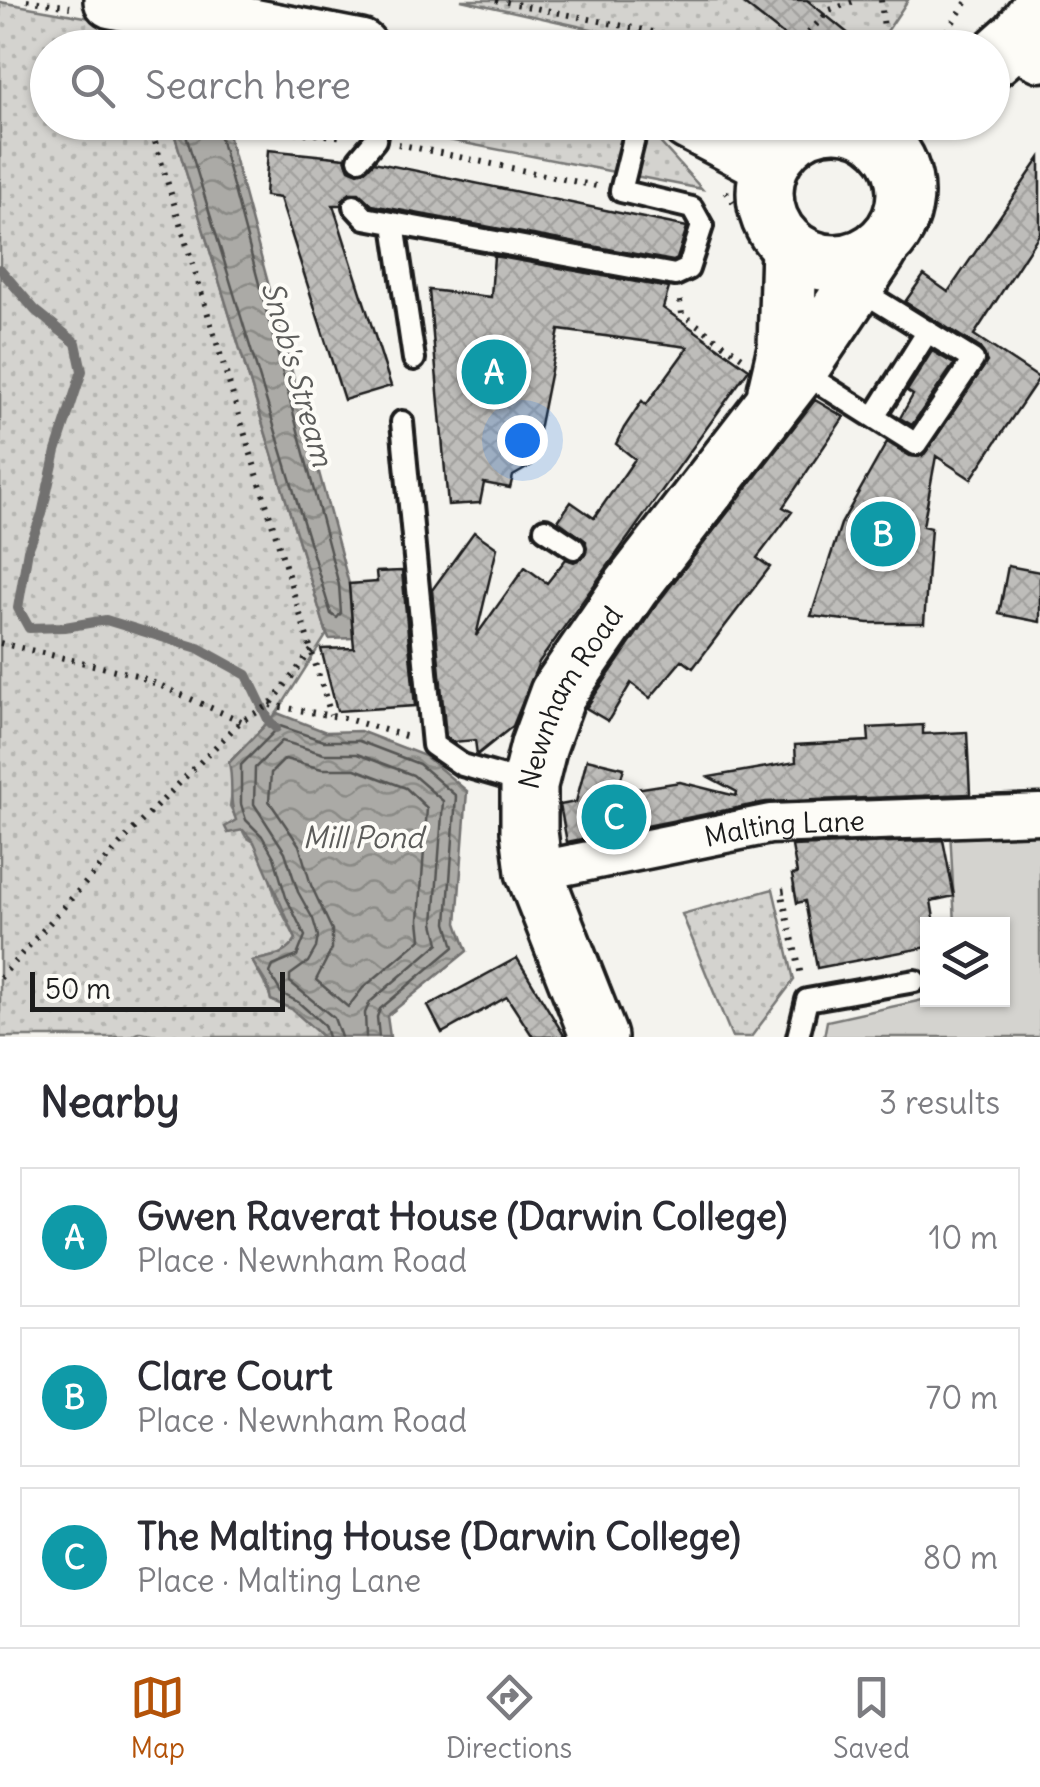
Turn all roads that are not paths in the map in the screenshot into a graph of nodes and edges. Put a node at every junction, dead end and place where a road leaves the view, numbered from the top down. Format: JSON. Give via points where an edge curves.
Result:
{"nodes":[{"id":1,"x":112,"y":0,"type":"edge"},
{"id":2,"x":267,"y":30,"type":"edge"},
{"id":3,"x":371,"y":140,"type":"edge"},
{"id":4,"x":634,"y":140,"type":"edge"},
{"id":5,"x":724,"y":140,"type":"edge"},
{"id":6,"x":789,"y":140,"type":"edge"},
{"id":7,"x":885,"y":140,"type":"edge"},
{"id":8,"x":359,"y":159,"type":"dead end"},
{"id":9,"x":770,"y":164,"type":"junction"},
{"id":10,"x":354,"y":206,"type":"dead end"},
{"id":11,"x":394,"y":224,"type":"junction"},
{"id":12,"x":771,"y":246,"type":"junction"},
{"id":13,"x":867,"y":269,"type":"junction"},
{"id":14,"x":928,"y":331,"type":"junction"},
{"id":15,"x":414,"y":359,"type":"dead end"},
{"id":16,"x":787,"y":385,"type":"junction"},
{"id":17,"x":874,"y":417,"type":"junction"},
{"id":18,"x":402,"y":422,"type":"dead end"},
{"id":19,"x":545,"y":529,"type":"dead end"},
{"id":20,"x":574,"y":548,"type":"dead end"},
{"id":21,"x":530,"y":784,"type":"junction"},
{"id":22,"x":1040,"y":814,"type":"edge"},
{"id":23,"x":534,"y":872,"type":"junction"},
{"id":24,"x":915,"y":981,"type":"dead end"},
{"id":25,"x":599,"y":1037,"type":"edge"},
{"id":26,"x":798,"y":1037,"type":"edge"}],
"edges":[{"from":1,"to":2,"type":"main road"},
{"from":3,"to":8,"type":"lane"},
{"from":4,"to":11,"type":"lane","via":[[622,191],[692,208],[702,226],[688,269],[675,275]]},
{"from":5,"to":9,"type":"main road"},
{"from":6,"to":9,"type":"main road"},
{"from":7,"to":13,"type":"main road","via":[[900,162],[905,206]]},
{"from":9,"to":12,"type":"main road","via":[[764,182]]},
{"from":10,"to":11,"type":"lane","via":[[365,218]]},
{"from":11,"to":15,"type":"lane"},
{"from":12,"to":13,"type":"main road"},
{"from":12,"to":16,"type":"main road","name":"Newnham Road"},
{"from":13,"to":14,"type":"lane"},
{"from":13,"to":16,"type":"main road","name":"Newnham Road"},
{"from":14,"to":17,"type":"lane"},
{"from":14,"to":17,"type":"lane","via":[[973,360],[916,444]]},
{"from":16,"to":17,"type":"lane"},
{"from":16,"to":21,"type":"main road","name":"Newnham Road","via":[[624,582],[558,693]]},
{"from":18,"to":21,"type":"lane","via":[[433,745],[462,765]]},
{"from":19,"to":20,"type":"lane"},
{"from":21,"to":23,"type":"main road","name":"Newnham Road"},
{"from":22,"to":23,"type":"street","name":"Malting Lane","via":[[770,824]]},
{"from":23,"to":25,"type":"main road","name":"Newnham Road"},
{"from":24,"to":26,"type":"lane","via":[[807,1000]]}]}
